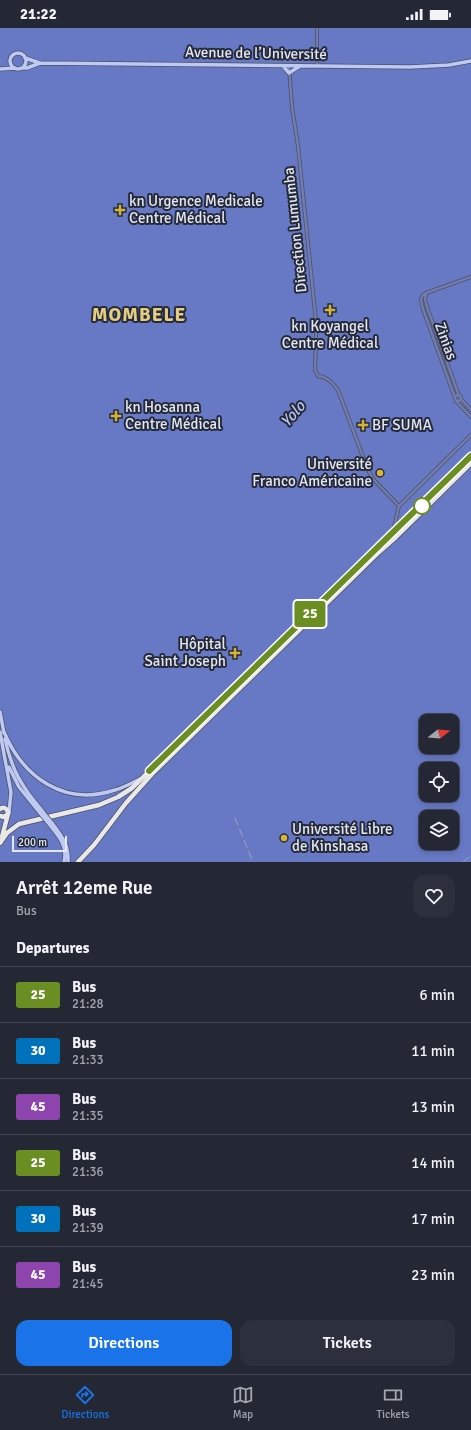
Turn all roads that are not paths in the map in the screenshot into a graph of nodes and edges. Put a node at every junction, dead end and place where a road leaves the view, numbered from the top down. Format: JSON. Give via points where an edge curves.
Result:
{"nodes":[{"id":1,"x":317,"y":28,"type":"edge"},
{"id":2,"x":25,"y":58,"type":"junction"},
{"id":3,"x":471,"y":61,"type":"edge"},
{"id":4,"x":40,"y":63,"type":"junction"},
{"id":5,"x":12,"y":65,"type":"junction"},
{"id":6,"x":282,"y":65,"type":"junction"},
{"id":7,"x":289,"y":66,"type":"junction"},
{"id":8,"x":301,"y":66,"type":"junction"},
{"id":9,"x":317,"y":66,"type":"junction"},
{"id":10,"x":16,"y":68,"type":"junction"},
{"id":11,"x":22,"y":68,"type":"junction"},
{"id":12,"x":0,"y":69,"type":"edge"},
{"id":13,"x":7,"y":69,"type":"junction"},
{"id":14,"x":289,"y":73,"type":"junction"},
{"id":15,"x":471,"y":278,"type":"edge"},
{"id":16,"x":426,"y":293,"type":"junction"},
{"id":17,"x":427,"y":307,"type":"junction"},
{"id":18,"x":423,"y":309,"type":"junction"},
{"id":19,"x":441,"y":347,"type":"junction"},
{"id":20,"x":437,"y":349,"type":"junction"},
{"id":21,"x":460,"y":397,"type":"junction"},
{"id":22,"x":456,"y":399,"type":"junction"},
{"id":23,"x":471,"y":410,"type":"edge"},
{"id":24,"x":471,"y":417,"type":"edge"},
{"id":25,"x":471,"y":435,"type":"edge"},
{"id":26,"x":471,"y":456,"type":"edge"},
{"id":27,"x":471,"y":463,"type":"edge"},
{"id":28,"x":399,"y":506,"type":"junction"},
{"id":29,"x":393,"y":533,"type":"junction"},
{"id":30,"x":0,"y":712,"type":"edge"},
{"id":31,"x":1,"y":721,"type":"edge"},
{"id":32,"x":2,"y":732,"type":"edge"},
{"id":33,"x":6,"y":758,"type":"junction"},
{"id":34,"x":151,"y":773,"type":"junction"},
{"id":35,"x":143,"y":777,"type":"junction"},
{"id":36,"x":133,"y":778,"type":"dead end"},
{"id":37,"x":137,"y":780,"type":"junction"},
{"id":38,"x":10,"y":799,"type":"junction"},
{"id":39,"x":0,"y":809,"type":"edge"},
{"id":40,"x":41,"y":813,"type":"junction"},
{"id":41,"x":8,"y":814,"type":"junction"},
{"id":42,"x":0,"y":816,"type":"edge"},
{"id":43,"x":50,"y":824,"type":"junction"},
{"id":44,"x":5,"y":826,"type":"junction"},
{"id":45,"x":10,"y":830,"type":"junction"},
{"id":46,"x":1,"y":841,"type":"edge"},
{"id":47,"x":64,"y":862,"type":"edge"},
{"id":48,"x":68,"y":862,"type":"edge"},
{"id":49,"x":78,"y":862,"type":"edge"}],
"edges":[{"from":1,"to":9,"type":"street"},
{"from":2,"to":4,"type":"main road"},
{"from":2,"to":5,"type":"main road","via":[[21,54],[15,54],[11,59]]},
{"from":2,"to":11,"type":"main road"},
{"from":3,"to":9,"type":"main road","name":"Avenue de l’Université","via":[[432,66]]},
{"from":4,"to":6,"type":"main road","name":"Avenue de l’Université"},
{"from":4,"to":11,"type":"main road"},
{"from":5,"to":10,"type":"main road"},
{"from":5,"to":13,"type":"main road"},
{"from":6,"to":7,"type":"main road","name":"Avenue de l’Université"},
{"from":6,"to":14,"type":"main road"},
{"from":7,"to":8,"type":"main road","name":"Avenue de l’Université"},
{"from":7,"to":14,"type":"street","name":"Direction Lumumba"},
{"from":8,"to":9,"type":"main road","name":"Avenue de l’Université"},
{"from":8,"to":14,"type":"main road"},
{"from":10,"to":11,"type":"main road"},
{"from":10,"to":13,"type":"main road"},
{"from":12,"to":13,"type":"main road"},
{"from":14,"to":28,"type":"street","name":"Direction Lumumba","via":[[316,322],[315,370],[318,376],[325,377],[335,386],[342,398],[368,470],[373,479]]},
{"from":15,"to":16,"type":"street"},
{"from":16,"to":17,"type":"street"},
{"from":16,"to":18,"type":"street","name":"Zinias","via":[[421,299]]},
{"from":17,"to":18,"type":"street"},
{"from":17,"to":19,"type":"street"},
{"from":18,"to":20,"type":"street","name":"Zinias"},
{"from":19,"to":20,"type":"street"},
{"from":19,"to":21,"type":"street"},
{"from":20,"to":22,"type":"street","name":"Zinias"},
{"from":21,"to":22,"type":"street","via":[[456,396]]},
{"from":21,"to":22,"type":"street","via":[[459,401]]},
{"from":21,"to":23,"type":"street"},
{"from":22,"to":24,"type":"street"},
{"from":25,"to":28,"type":"street"},
{"from":26,"to":29,"type":"highway"},
{"from":27,"to":34,"type":"highway"},
{"from":28,"to":29,"type":"street"},
{"from":29,"to":34,"type":"highway"},
{"from":30,"to":31,"type":"main road"},
{"from":31,"to":32,"type":"main road"},
{"from":32,"to":33,"type":"main road"},
{"from":32,"to":37,"type":"main road","via":[[23,764],[40,780],[59,789],[92,795],[116,790]]},
{"from":32,"to":40,"type":"main road","via":[[16,774]]},
{"from":33,"to":38,"type":"main road"},
{"from":33,"to":40,"type":"main road","via":[[15,781]]},
{"from":34,"to":35,"type":"highway"},
{"from":34,"to":49,"type":"highway","via":[[94,846]]},
{"from":35,"to":37,"type":"main road"},
{"from":35,"to":45,"type":"highway","via":[[125,792],[104,803],[23,823]]},
{"from":36,"to":37,"type":"main road"},
{"from":38,"to":39,"type":"main road"},
{"from":38,"to":41,"type":"main road"},
{"from":39,"to":41,"type":"highway","via":[[7,809]]},
{"from":40,"to":43,"type":"main road","bridge":true},
{"from":41,"to":42,"type":"highway"},
{"from":41,"to":44,"type":"highway"},
{"from":43,"to":47,"type":"main road","via":[[64,845]]},
{"from":43,"to":48,"type":"main road","via":[[65,842]]},
{"from":44,"to":45,"type":"highway","via":[[6,830]]},
{"from":44,"to":46,"type":"highway"},
{"from":45,"to":46,"type":"highway"}]}
